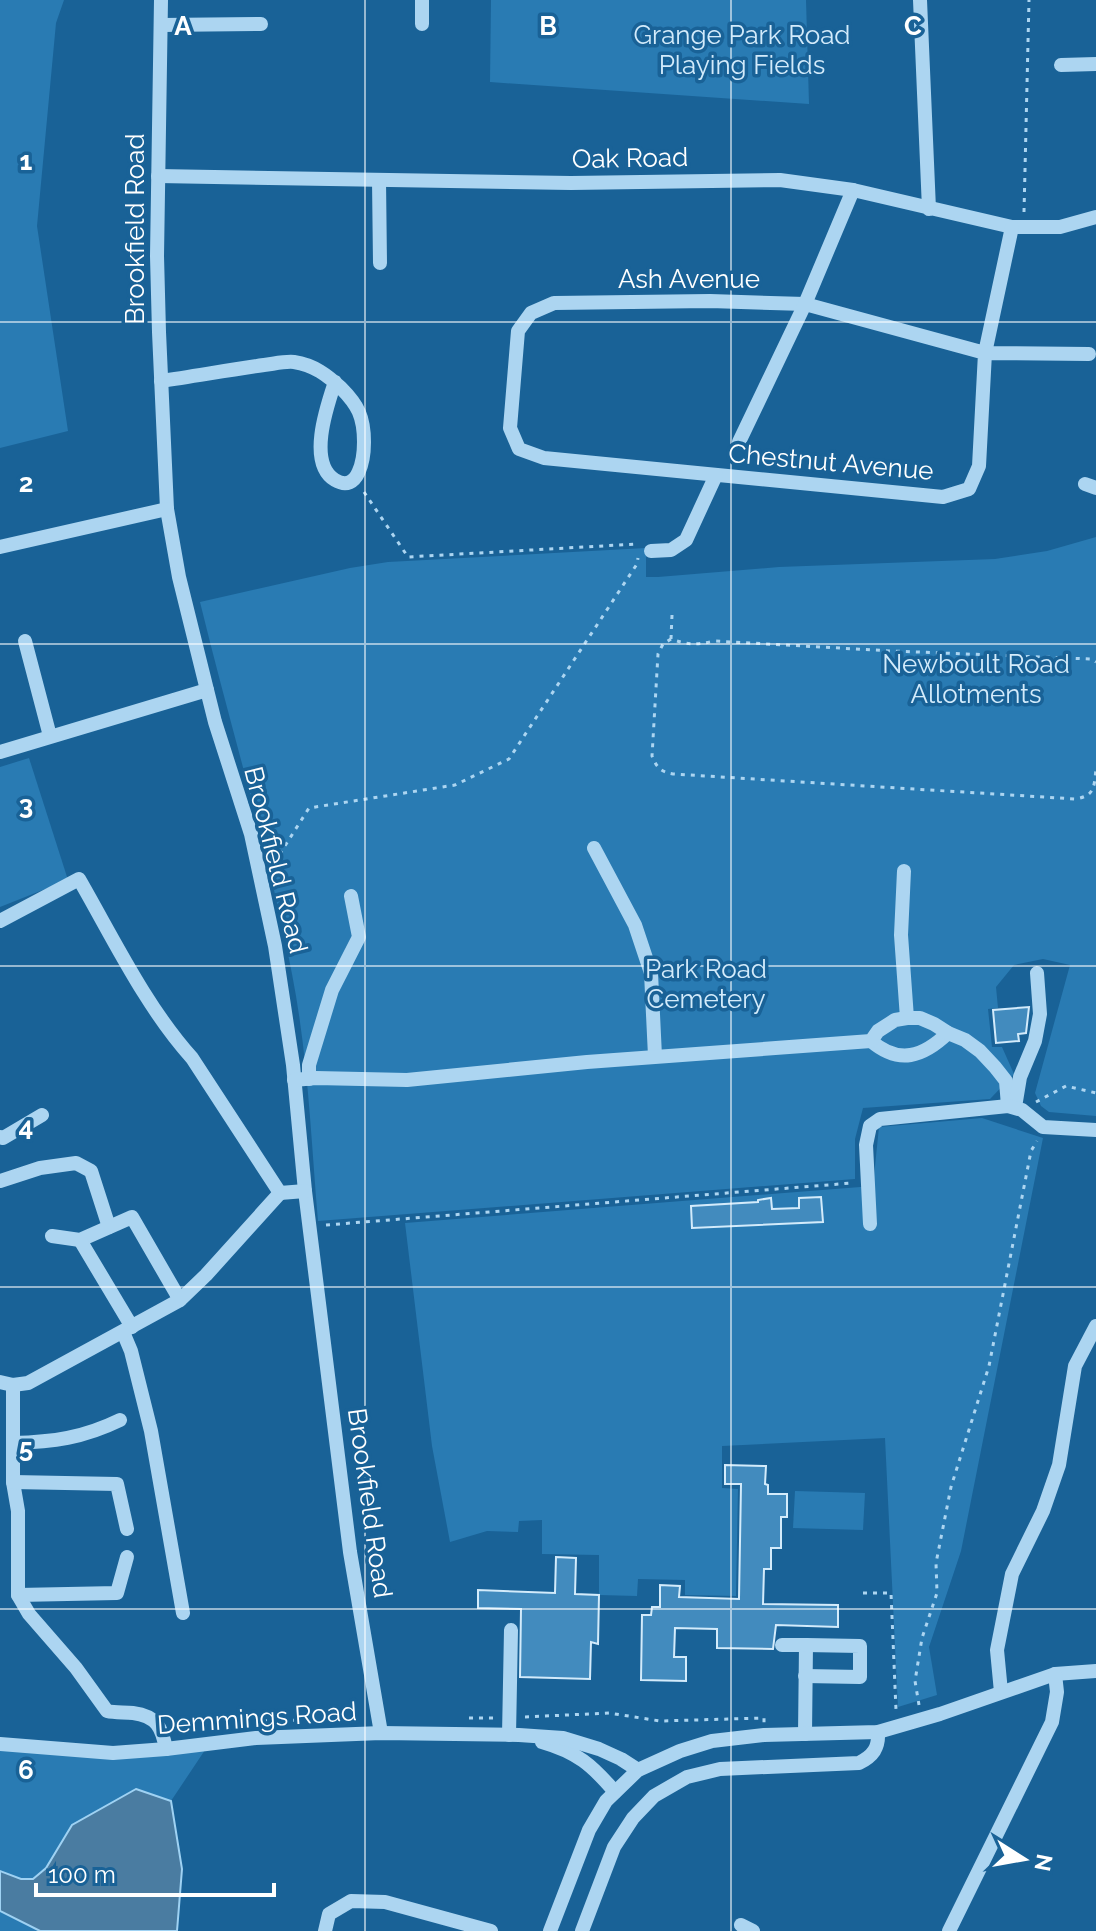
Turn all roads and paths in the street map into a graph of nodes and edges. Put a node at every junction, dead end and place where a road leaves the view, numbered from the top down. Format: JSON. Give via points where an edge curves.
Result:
{"nodes":[{"id":1,"x":161,"y":0,"type":"edge"},
{"id":2,"x":422,"y":0,"type":"edge"},
{"id":3,"x":920,"y":0,"type":"edge"},
{"id":4,"x":1029,"y":0,"type":"edge"},
{"id":5,"x":261,"y":24,"type":"dead end"},
{"id":6,"x":422,"y":24,"type":"dead end"},
{"id":7,"x":161,"y":25,"type":"junction"},
{"id":8,"x":1096,"y":64,"type":"edge"},
{"id":9,"x":1061,"y":65,"type":"dead end"},
{"id":10,"x":158,"y":176,"type":"junction"},
{"id":11,"x":379,"y":180,"type":"junction"},
{"id":12,"x":853,"y":190,"type":"junction"},
{"id":13,"x":929,"y":209,"type":"junction"},
{"id":14,"x":1096,"y":217,"type":"edge"},
{"id":15,"x":1018,"y":227,"type":"junction"},
{"id":16,"x":380,"y":263,"type":"dead end"},
{"id":17,"x":805,"y":304,"type":"junction"},
{"id":18,"x":985,"y":353,"type":"junction"},
{"id":19,"x":1089,"y":354,"type":"dead end"},
{"id":20,"x":161,"y":381,"type":"junction"},
{"id":21,"x":335,"y":382,"type":"junction"},
{"id":22,"x":739,"y":442,"type":"dead end"},
{"id":23,"x":519,"y":449,"type":"joint"},
{"id":24,"x":716,"y":475,"type":"junction"},
{"id":25,"x":355,"y":479,"type":"junction"},
{"id":26,"x":167,"y":509,"type":"junction"},
{"id":27,"x":0,"y":547,"type":"edge"},
{"id":28,"x":651,"y":551,"type":"dead end"},
{"id":29,"x":672,"y":615,"type":"dead end"},
{"id":30,"x":671,"y":639,"type":"junction"},
{"id":31,"x":25,"y":641,"type":"dead end"},
{"id":32,"x":1096,"y":662,"type":"edge"},
{"id":33,"x":207,"y":690,"type":"junction"},
{"id":34,"x":50,"y":736,"type":"junction"},
{"id":35,"x":0,"y":752,"type":"edge"},
{"id":36,"x":1096,"y":769,"type":"edge"},
{"id":37,"x":594,"y":848,"type":"dead end"},
{"id":38,"x":257,"y":864,"type":"junction"},
{"id":39,"x":904,"y":871,"type":"dead end"},
{"id":40,"x":351,"y":896,"type":"dead end"},
{"id":41,"x":0,"y":921,"type":"edge"},
{"id":42,"x":1037,"y":973,"type":"dead end"},
{"id":43,"x":907,"y":1018,"type":"junction"},
{"id":44,"x":948,"y":1033,"type":"junction"},
{"id":45,"x":871,"y":1041,"type":"junction"},
{"id":46,"x":655,"y":1056,"type":"junction"},
{"id":47,"x":302,"y":1080,"type":"junction"},
{"id":48,"x":1096,"y":1093,"type":"edge"},
{"id":49,"x":1015,"y":1107,"type":"junction"},
{"id":50,"x":42,"y":1115,"type":"dead end"},
{"id":51,"x":1043,"y":1127,"type":"junction"},
{"id":52,"x":1096,"y":1130,"type":"edge"},
{"id":53,"x":0,"y":1137,"type":"edge"},
{"id":54,"x":0,"y":1181,"type":"edge"},
{"id":55,"x":868,"y":1182,"type":"junction"},
{"id":56,"x":305,"y":1191,"type":"junction"},
{"id":57,"x":280,"y":1193,"type":"junction"},
{"id":58,"x":870,"y":1224,"type":"dead end"},
{"id":59,"x":109,"y":1227,"type":"junction"},
{"id":60,"x":310,"y":1227,"type":"junction"},
{"id":61,"x":52,"y":1236,"type":"dead end"},
{"id":62,"x":80,"y":1240,"type":"junction"},
{"id":63,"x":180,"y":1300,"type":"junction"},
{"id":64,"x":1096,"y":1326,"type":"edge"},
{"id":65,"x":127,"y":1330,"type":"junction"},
{"id":66,"x":6,"y":1383,"type":"edge"},
{"id":67,"x":120,"y":1420,"type":"dead end"},
{"id":68,"x":13,"y":1443,"type":"junction"},
{"id":69,"x":13,"y":1482,"type":"junction"},
{"id":70,"x":127,"y":1529,"type":"dead end"},
{"id":71,"x":127,"y":1557,"type":"dead end"},
{"id":72,"x":863,"y":1593,"type":"dead end"},
{"id":73,"x":18,"y":1595,"type":"junction"},
{"id":74,"x":183,"y":1613,"type":"dead end"},
{"id":75,"x":511,"y":1630,"type":"dead end"},
{"id":76,"x":782,"y":1645,"type":"dead end"},
{"id":77,"x":806,"y":1645,"type":"junction"},
{"id":78,"x":1096,"y":1671,"type":"edge"},
{"id":79,"x":1055,"y":1674,"type":"junction"},
{"id":80,"x":805,"y":1676,"type":"junction"},
{"id":81,"x":1001,"y":1692,"type":"junction"},
{"id":82,"x":509,"y":1717,"type":"junction"},
{"id":83,"x":466,"y":1718,"type":"dead end"},
{"id":84,"x":921,"y":1719,"type":"junction"},
{"id":85,"x":899,"y":1726,"type":"junction"},
{"id":86,"x":878,"y":1732,"type":"junction"},
{"id":87,"x":381,"y":1733,"type":"junction"},
{"id":88,"x":805,"y":1734,"type":"junction"},
{"id":89,"x":514,"y":1735,"type":"junction"},
{"id":90,"x":764,"y":1735,"type":"junction"},
{"id":91,"x":0,"y":1744,"type":"edge"},
{"id":92,"x":166,"y":1749,"type":"junction"},
{"id":93,"x":638,"y":1770,"type":"junction"},
{"id":94,"x":615,"y":1792,"type":"junction"},
{"id":95,"x":325,"y":1931,"type":"edge"},
{"id":96,"x":491,"y":1931,"type":"edge"},
{"id":97,"x":550,"y":1931,"type":"edge"},
{"id":98,"x":582,"y":1931,"type":"edge"},
{"id":99,"x":949,"y":1931,"type":"edge"}],
"edges":[{"from":1,"to":7,"type":"street","name":"Brookfield Road"},
{"from":2,"to":6,"type":"street"},
{"from":3,"to":13,"type":"street"},
{"from":4,"to":15,"type":"path"},
{"from":5,"to":7,"type":"street"},
{"from":7,"to":10,"type":"street","name":"Brookfield Road"},
{"from":8,"to":9,"type":"street"},
{"from":10,"to":11,"type":"street","name":"Oak Road"},
{"from":10,"to":20,"type":"street","name":"Brookfield Road"},
{"from":11,"to":12,"type":"street","name":"Oak Road","via":[[780,180]]},
{"from":11,"to":16,"type":"street"},
{"from":12,"to":13,"type":"street","name":"Oak Road"},
{"from":12,"to":17,"type":"street"},
{"from":13,"to":15,"type":"street","name":"Oak Road"},
{"from":14,"to":15,"type":"street","name":"Oak Road","via":[[1060,227]]},
{"from":15,"to":18,"type":"street","name":"Chestnut Avenue"},
{"from":17,"to":18,"type":"street","name":"Ash Avenue"},
{"from":17,"to":22,"type":"street"},
{"from":17,"to":23,"type":"street","name":"Ash Avenue","via":[[554,303],[531,313],[518,331],[516,345],[510,428]]},
{"from":18,"to":19,"type":"street","name":"Ash Avenue"},
{"from":18,"to":24,"type":"street","name":"Chestnut Avenue","via":[[979,466],[969,489],[943,497]]},
{"from":20,"to":21,"type":"street","via":[[292,362],[323,372]]},
{"from":20,"to":26,"type":"street","name":"Brookfield Road"},
{"from":21,"to":25,"type":"street","via":[[356,403],[364,430]]},
{"from":21,"to":25,"type":"street","via":[[323,421],[323,463],[342,483]]},
{"from":23,"to":24,"type":"street","name":"Chestnut Avenue","via":[[544,458]]},
{"from":24,"to":28,"type":"street","via":[[686,540],[671,550]]},
{"from":25,"to":38,"type":"path","via":[[408,557],[641,543],[641,549],[637,564],[509,759],[455,785],[309,808],[276,860]]},
{"from":26,"to":27,"type":"street"},
{"from":26,"to":33,"type":"street","name":"Brookfield Road"},
{"from":29,"to":30,"type":"path"},
{"from":30,"to":32,"type":"path","via":[[702,645],[714,641]]},
{"from":30,"to":36,"type":"path","via":[[658,654],[652,756],[662,772],[1075,799],[1090,794]]},
{"from":31,"to":34,"type":"street"},
{"from":33,"to":34,"type":"street"},
{"from":33,"to":38,"type":"street","name":"Brookfield Road"},
{"from":34,"to":35,"type":"street"},
{"from":37,"to":46,"type":"street","via":[[635,925],[651,973]]},
{"from":38,"to":47,"type":"street","name":"Brookfield Road"},
{"from":39,"to":43,"type":"street","via":[[901,935]]},
{"from":40,"to":47,"type":"street","via":[[359,937],[332,990]]},
{"from":41,"to":57,"type":"street","via":[[79,879],[156,1011]]},
{"from":42,"to":49,"type":"street","via":[[1040,1014]]},
{"from":43,"to":44,"type":"street","via":[[920,1018]]},
{"from":43,"to":45,"type":"street","via":[[886,1025]]},
{"from":44,"to":45,"type":"street","via":[[925,1052],[910,1056],[887,1052]]},
{"from":44,"to":49,"type":"street","via":[[965,1040],[995,1067]]},
{"from":45,"to":46,"type":"street"},
{"from":46,"to":47,"type":"street","via":[[407,1080]]},
{"from":47,"to":56,"type":"street","name":"Brookfield Road"},
{"from":48,"to":49,"type":"path","via":[[1066,1086]]},
{"from":49,"to":51,"type":"street"},
{"from":49,"to":55,"type":"street","via":[[880,1119],[870,1126],[866,1145]]},
{"from":50,"to":53,"type":"street"},
{"from":51,"to":52,"type":"street"},
{"from":51,"to":84,"type":"path","via":[[1031,1151],[989,1366],[951,1487],[936,1563],[937,1593],[915,1681]]},
{"from":54,"to":59,"type":"street","via":[[76,1163],[91,1171]]},
{"from":55,"to":58,"type":"street"},
{"from":55,"to":60,"type":"path"},
{"from":56,"to":57,"type":"street"},
{"from":56,"to":60,"type":"street","name":"Brookfield Road"},
{"from":57,"to":63,"type":"street"},
{"from":59,"to":62,"type":"street"},
{"from":59,"to":63,"type":"street","via":[[132,1217]]},
{"from":60,"to":87,"type":"street","name":"Brookfield Road","via":[[350,1552]]},
{"from":61,"to":62,"type":"street"},
{"from":62,"to":65,"type":"street"},
{"from":63,"to":65,"type":"street"},
{"from":64,"to":81,"type":"street","via":[[1075,1366],[1059,1465],[1012,1574],[997,1650]]},
{"from":65,"to":66,"type":"street","via":[[28,1383]]},
{"from":65,"to":74,"type":"street"},
{"from":66,"to":68,"type":"street"},
{"from":67,"to":68,"type":"street","via":[[76,1437]]},
{"from":68,"to":69,"type":"street"},
{"from":69,"to":70,"type":"street","via":[[117,1484]]},
{"from":69,"to":73,"type":"street"},
{"from":71,"to":73,"type":"street","via":[[117,1593]]},
{"from":72,"to":85,"type":"path","via":[[891,1593]]},
{"from":73,"to":92,"type":"street","via":[[107,1711],[148,1717],[163,1732]]},
{"from":75,"to":82,"type":"street"},
{"from":76,"to":77,"type":"street"},
{"from":77,"to":80,"type":"street"},
{"from":77,"to":80,"type":"street","via":[[860,1646],[860,1677]]},
{"from":78,"to":79,"type":"street"},
{"from":79,"to":81,"type":"street"},
{"from":79,"to":99,"type":"street","via":[[1052,1722]]},
{"from":80,"to":88,"type":"street"},
{"from":81,"to":84,"type":"street"},
{"from":82,"to":83,"type":"path"},
{"from":82,"to":89,"type":"street"},
{"from":82,"to":90,"type":"path","via":[[609,1713],[660,1721],[764,1718]]},
{"from":84,"to":85,"type":"street"},
{"from":85,"to":86,"type":"street"},
{"from":86,"to":88,"type":"street"},
{"from":86,"to":98,"type":"street","via":[[879,1743],[859,1763],[720,1769],[687,1777],[654,1796],[614,1847]]},
{"from":87,"to":89,"type":"street","name":"Demmings Road"},
{"from":87,"to":92,"type":"street","name":"Demmings Road","via":[[256,1738]]},
{"from":88,"to":90,"type":"street"},
{"from":89,"to":93,"type":"street","name":"Demmings Road","via":[[563,1738],[599,1749]]},
{"from":89,"to":94,"type":"street","name":"Demmings Road","via":[[558,1747],[587,1762]]},
{"from":90,"to":93,"type":"street","via":[[712,1741]]},
{"from":91,"to":92,"type":"street","name":"Demmings Road","via":[[113,1753]]},
{"from":93,"to":94,"type":"street"},
{"from":94,"to":97,"type":"street","via":[[589,1830]]},
{"from":95,"to":96,"type":"street","via":[[329,1914],[351,1901],[385,1902]]}]}
